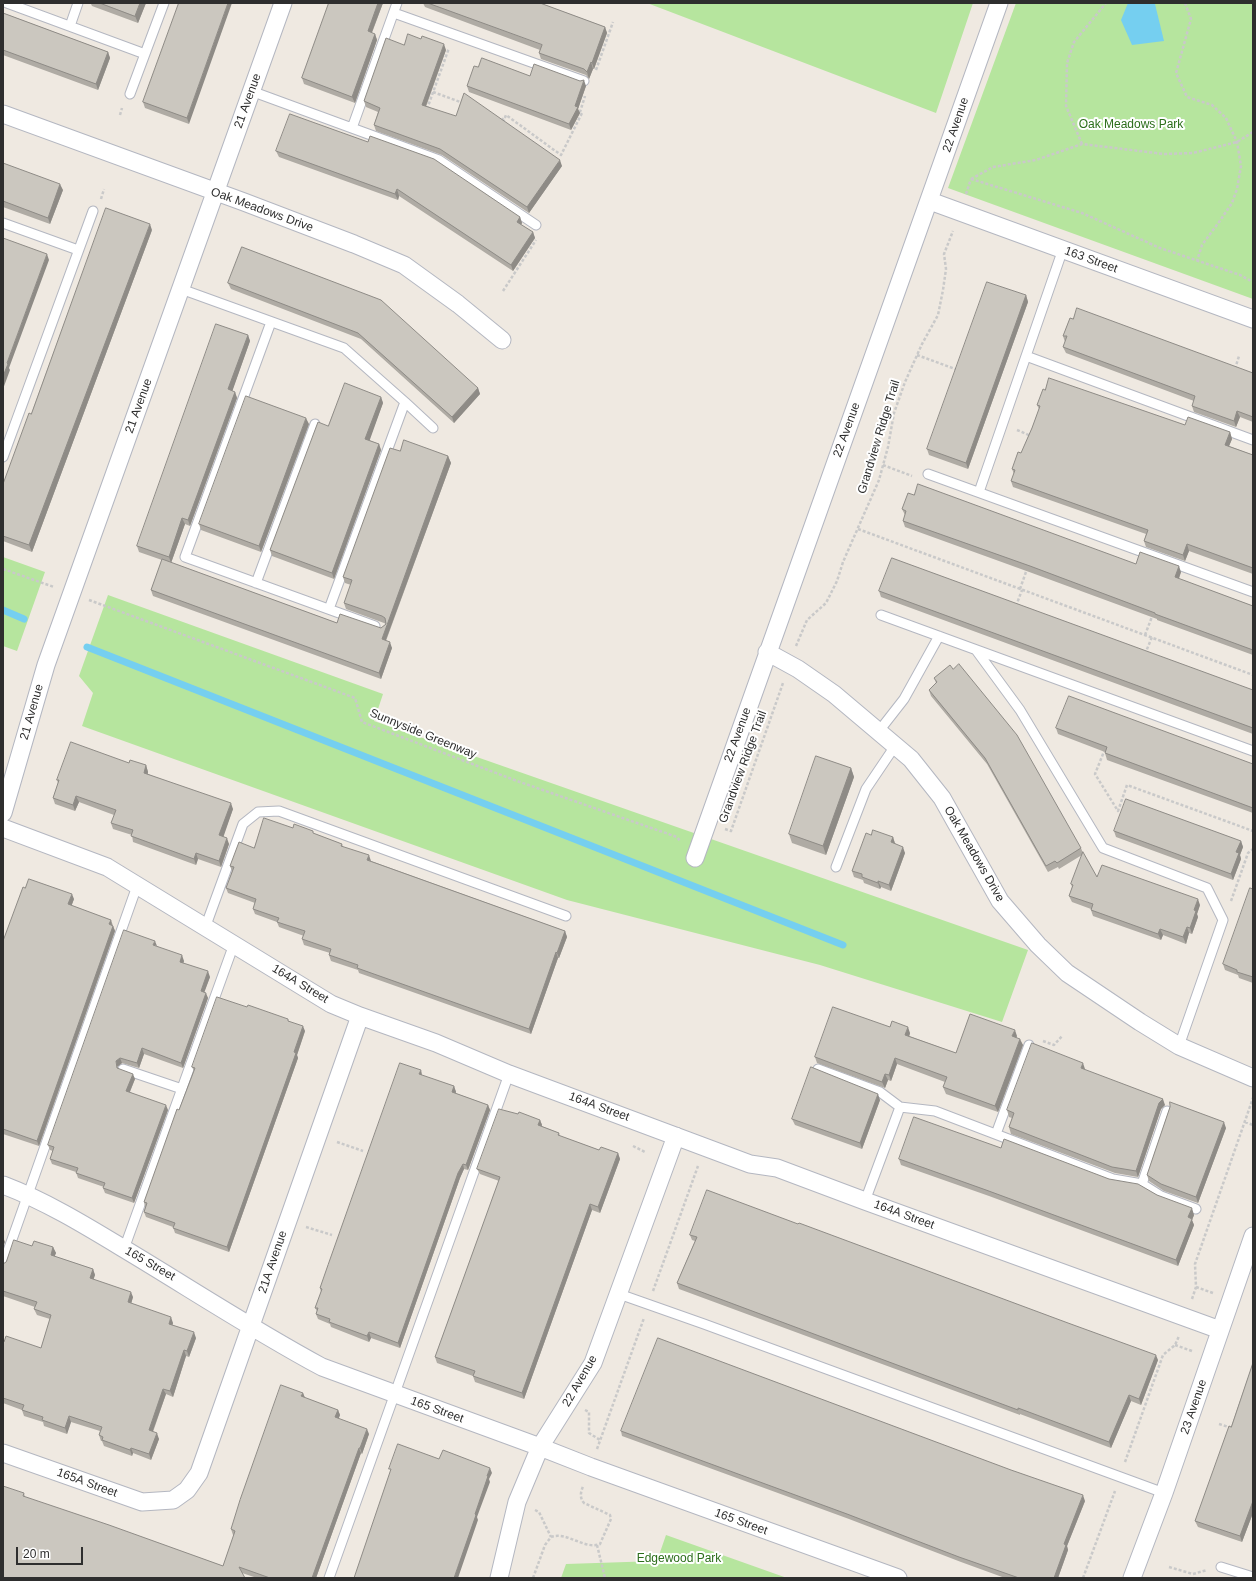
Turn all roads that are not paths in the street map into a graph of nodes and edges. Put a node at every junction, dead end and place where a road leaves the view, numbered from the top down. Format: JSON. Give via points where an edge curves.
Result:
{"nodes":[{"id":1,"x":7,"y":3,"type":"edge"},
{"id":2,"x":78,"y":3,"type":"edge"},
{"id":3,"x":164,"y":3,"type":"edge"},
{"id":4,"x":283,"y":3,"type":"edge"},
{"id":5,"x":398,"y":3,"type":"edge"},
{"id":6,"x":1000,"y":3,"type":"edge"},
{"id":7,"x":394,"y":13,"type":"junction"},
{"id":8,"x":70,"y":26,"type":"junction"},
{"id":9,"x":145,"y":54,"type":"junction"},
{"id":10,"x":584,"y":81,"type":"edge"},
{"id":11,"x":251,"y":91,"type":"junction"},
{"id":12,"x":130,"y":94,"type":"dead end"},
{"id":13,"x":3,"y":114,"type":"edge"},
{"id":14,"x":352,"y":128,"type":"junction"},
{"id":15,"x":215,"y":192,"type":"junction"},
{"id":16,"x":930,"y":201,"type":"junction"},
{"id":17,"x":93,"y":211,"type":"dead end"},
{"id":18,"x":3,"y":223,"type":"edge"},
{"id":19,"x":536,"y":225,"type":"road end"},
{"id":20,"x":78,"y":250,"type":"junction"},
{"id":21,"x":1063,"y":250,"type":"junction"},
{"id":22,"x":181,"y":289,"type":"junction"},
{"id":23,"x":1253,"y":319,"type":"edge"},
{"id":24,"x":270,"y":322,"type":"junction"},
{"id":25,"x":502,"y":340,"type":"dead end"},
{"id":26,"x":1026,"y":356,"type":"junction"},
{"id":27,"x":405,"y":402,"type":"junction"},
{"id":28,"x":315,"y":424,"type":"dead end"},
{"id":29,"x":433,"y":428,"type":"dead end"},
{"id":30,"x":1253,"y":440,"type":"edge"},
{"id":31,"x":3,"y":457,"type":"edge"},
{"id":32,"x":928,"y":474,"type":"road end"},
{"id":33,"x":979,"y":492,"type":"junction"},
{"id":34,"x":256,"y":583,"type":"junction"},
{"id":35,"x":1253,"y":592,"type":"edge"},
{"id":36,"x":329,"y":609,"type":"junction"},
{"id":37,"x":881,"y":615,"type":"dead end"},
{"id":38,"x":382,"y":628,"type":"edge"},
{"id":39,"x":939,"y":636,"type":"junction"},
{"id":40,"x":976,"y":650,"type":"junction"},
{"id":41,"x":767,"y":652,"type":"junction"},
{"id":42,"x":879,"y":731,"type":"junction"},
{"id":43,"x":895,"y":746,"type":"junction"},
{"id":44,"x":1253,"y":751,"type":"edge"},
{"id":45,"x":3,"y":812,"type":"edge"},
{"id":46,"x":3,"y":828,"type":"edge"},
{"id":47,"x":695,"y":858,"type":"road end"},
{"id":48,"x":836,"y":867,"type":"dead end"},
{"id":49,"x":138,"y":886,"type":"junction"},
{"id":50,"x":566,"y":916,"type":"dead end"},
{"id":51,"x":205,"y":928,"type":"junction"},
{"id":52,"x":234,"y":944,"type":"junction"},
{"id":53,"x":360,"y":1016,"type":"junction"},
{"id":54,"x":1029,"y":1045,"type":"dead end"},
{"id":55,"x":1179,"y":1046,"type":"junction"},
{"id":56,"x":123,"y":1069,"type":"edge"},
{"id":57,"x":818,"y":1069,"type":"edge"},
{"id":58,"x":509,"y":1074,"type":"junction"},
{"id":59,"x":1253,"y":1078,"type":"edge"},
{"id":60,"x":182,"y":1089,"type":"junction"},
{"id":61,"x":900,"y":1107,"type":"junction"},
{"id":62,"x":1167,"y":1110,"type":"edge"},
{"id":63,"x":996,"y":1134,"type":"junction"},
{"id":64,"x":676,"y":1136,"type":"junction"},
{"id":65,"x":1142,"y":1184,"type":"junction"},
{"id":66,"x":3,"y":1186,"type":"edge"},
{"id":67,"x":28,"y":1195,"type":"junction"},
{"id":68,"x":865,"y":1201,"type":"junction"},
{"id":69,"x":1196,"y":1210,"type":"dead end"},
{"id":70,"x":1253,"y":1236,"type":"edge"},
{"id":71,"x":124,"y":1249,"type":"junction"},
{"id":72,"x":3,"y":1265,"type":"edge"},
{"id":73,"x":619,"y":1294,"type":"junction"},
{"id":74,"x":250,"y":1326,"type":"junction"},
{"id":75,"x":1220,"y":1330,"type":"junction"},
{"id":76,"x":395,"y":1394,"type":"junction"},
{"id":77,"x":540,"y":1447,"type":"junction"},
{"id":78,"x":3,"y":1453,"type":"edge"},
{"id":79,"x":1164,"y":1493,"type":"junction"},
{"id":80,"x":173,"y":1500,"type":"joint"},
{"id":81,"x":1221,"y":1567,"type":"road end"},
{"id":82,"x":1253,"y":1576,"type":"edge"},
{"id":83,"x":329,"y":1578,"type":"edge"},
{"id":84,"x":499,"y":1578,"type":"edge"},
{"id":85,"x":898,"y":1578,"type":"edge"},
{"id":86,"x":1132,"y":1578,"type":"edge"}],
"edges":[{"from":1,"to":8,"type":"lane"},
{"from":2,"to":8,"type":"lane"},
{"from":3,"to":9,"type":"lane"},
{"from":4,"to":11,"type":"street","name":"21 Avenue"},
{"from":5,"to":7,"type":"lane"},
{"from":6,"to":16,"type":"street","name":"22 Avenue"},
{"from":7,"to":10,"type":"lane"},
{"from":7,"to":14,"type":"lane"},
{"from":8,"to":9,"type":"lane"},
{"from":9,"to":12,"type":"lane"},
{"from":11,"to":14,"type":"lane"},
{"from":11,"to":15,"type":"street","name":"21 Avenue"},
{"from":13,"to":15,"type":"street","name":"Oak Meadows Drive"},
{"from":14,"to":19,"type":"lane","via":[[439,160]]},
{"from":15,"to":22,"type":"street","name":"21 Avenue"},
{"from":15,"to":25,"type":"street","name":"Oak Meadows Drive","via":[[404,265]]},
{"from":16,"to":21,"type":"street","name":"163 Street"},
{"from":16,"to":41,"type":"street","name":"22 Avenue"},
{"from":17,"to":20,"type":"lane"},
{"from":18,"to":20,"type":"lane"},
{"from":20,"to":31,"type":"lane"},
{"from":21,"to":23,"type":"street","name":"163 Street"},
{"from":21,"to":26,"type":"lane"},
{"from":22,"to":24,"type":"lane"},
{"from":22,"to":45,"type":"street","name":"21 Avenue","via":[[46,665]]},
{"from":24,"to":27,"type":"lane","via":[[344,348]]},
{"from":24,"to":34,"type":"lane","via":[[185,557]]},
{"from":26,"to":30,"type":"lane"},
{"from":26,"to":33,"type":"lane"},
{"from":27,"to":29,"type":"lane"},
{"from":27,"to":36,"type":"lane"},
{"from":28,"to":34,"type":"lane"},
{"from":32,"to":33,"type":"lane"},
{"from":33,"to":35,"type":"lane"},
{"from":34,"to":36,"type":"lane"},
{"from":36,"to":38,"type":"lane"},
{"from":37,"to":39,"type":"lane"},
{"from":39,"to":40,"type":"lane"},
{"from":39,"to":42,"type":"lane","via":[[904,699]]},
{"from":40,"to":44,"type":"lane"},
{"from":40,"to":55,"type":"lane","via":[[1020,710],[1103,848],[1207,888],[1222,920]]},
{"from":41,"to":42,"type":"street","name":"Oak Meadows Drive","via":[[798,669],[834,694]]},
{"from":41,"to":47,"type":"street","name":"22 Avenue"},
{"from":42,"to":43,"type":"street","name":"Oak Meadows Drive"},
{"from":43,"to":48,"type":"lane","via":[[866,789]]},
{"from":43,"to":55,"type":"street","name":"Oak Meadows Drive","via":[[911,759],[942,798],[1000,901],[1038,945],[1067,973]]},
{"from":46,"to":49,"type":"street","name":"164A Street","via":[[107,867]]},
{"from":49,"to":51,"type":"street","name":"164A Street"},
{"from":49,"to":67,"type":"lane"},
{"from":50,"to":51,"type":"lane","via":[[279,811],[272,811],[258,812],[243,824]]},
{"from":51,"to":52,"type":"street","name":"164A Street"},
{"from":52,"to":53,"type":"street","name":"164A Street","via":[[331,1004]]},
{"from":52,"to":60,"type":"lane"},
{"from":53,"to":58,"type":"street","name":"164A Street","via":[[436,1042]]},
{"from":53,"to":74,"type":"street","name":"21A Avenue"},
{"from":54,"to":63,"type":"lane"},
{"from":55,"to":59,"type":"street","name":"Oak Meadows Drive"},
{"from":56,"to":60,"type":"lane"},
{"from":57,"to":61,"type":"lane","via":[[880,1092]]},
{"from":58,"to":64,"type":"street","name":"164A Street"},
{"from":58,"to":76,"type":"lane"},
{"from":60,"to":71,"type":"lane"},
{"from":61,"to":63,"type":"lane","via":[[935,1111]]},
{"from":61,"to":68,"type":"lane"},
{"from":62,"to":65,"type":"lane"},
{"from":63,"to":65,"type":"lane","via":[[1113,1180]]},
{"from":64,"to":68,"type":"street","name":"164A Street","via":[[750,1164],[777,1168]]},
{"from":64,"to":73,"type":"street","name":"22 Avenue"},
{"from":65,"to":69,"type":"lane","via":[[1160,1196]]},
{"from":66,"to":67,"type":"street","name":"165 Street"},
{"from":67,"to":71,"type":"street","name":"165 Street"},
{"from":67,"to":72,"type":"lane"},
{"from":68,"to":75,"type":"street","name":"164A Street"},
{"from":70,"to":75,"type":"street","name":"23 Avenue"},
{"from":71,"to":74,"type":"street","name":"165 Street"},
{"from":73,"to":77,"type":"street","name":"22 Avenue","via":[[592,1363]]},
{"from":73,"to":79,"type":"lane"},
{"from":74,"to":76,"type":"street","name":"165 Street","via":[[322,1367]]},
{"from":74,"to":80,"type":"street","name":"21A Avenue","via":[[199,1473],[187,1490]]},
{"from":75,"to":79,"type":"street","name":"23 Avenue"},
{"from":76,"to":77,"type":"street","name":"165 Street"},
{"from":76,"to":83,"type":"lane"},
{"from":77,"to":84,"type":"street","name":"22 Avenue","via":[[517,1502]]},
{"from":77,"to":85,"type":"street","name":"165 Street"},
{"from":78,"to":80,"type":"street","name":"165A Street","via":[[142,1502]]},
{"from":79,"to":86,"type":"street","name":"23 Avenue"},
{"from":81,"to":82,"type":"lane"}]}
